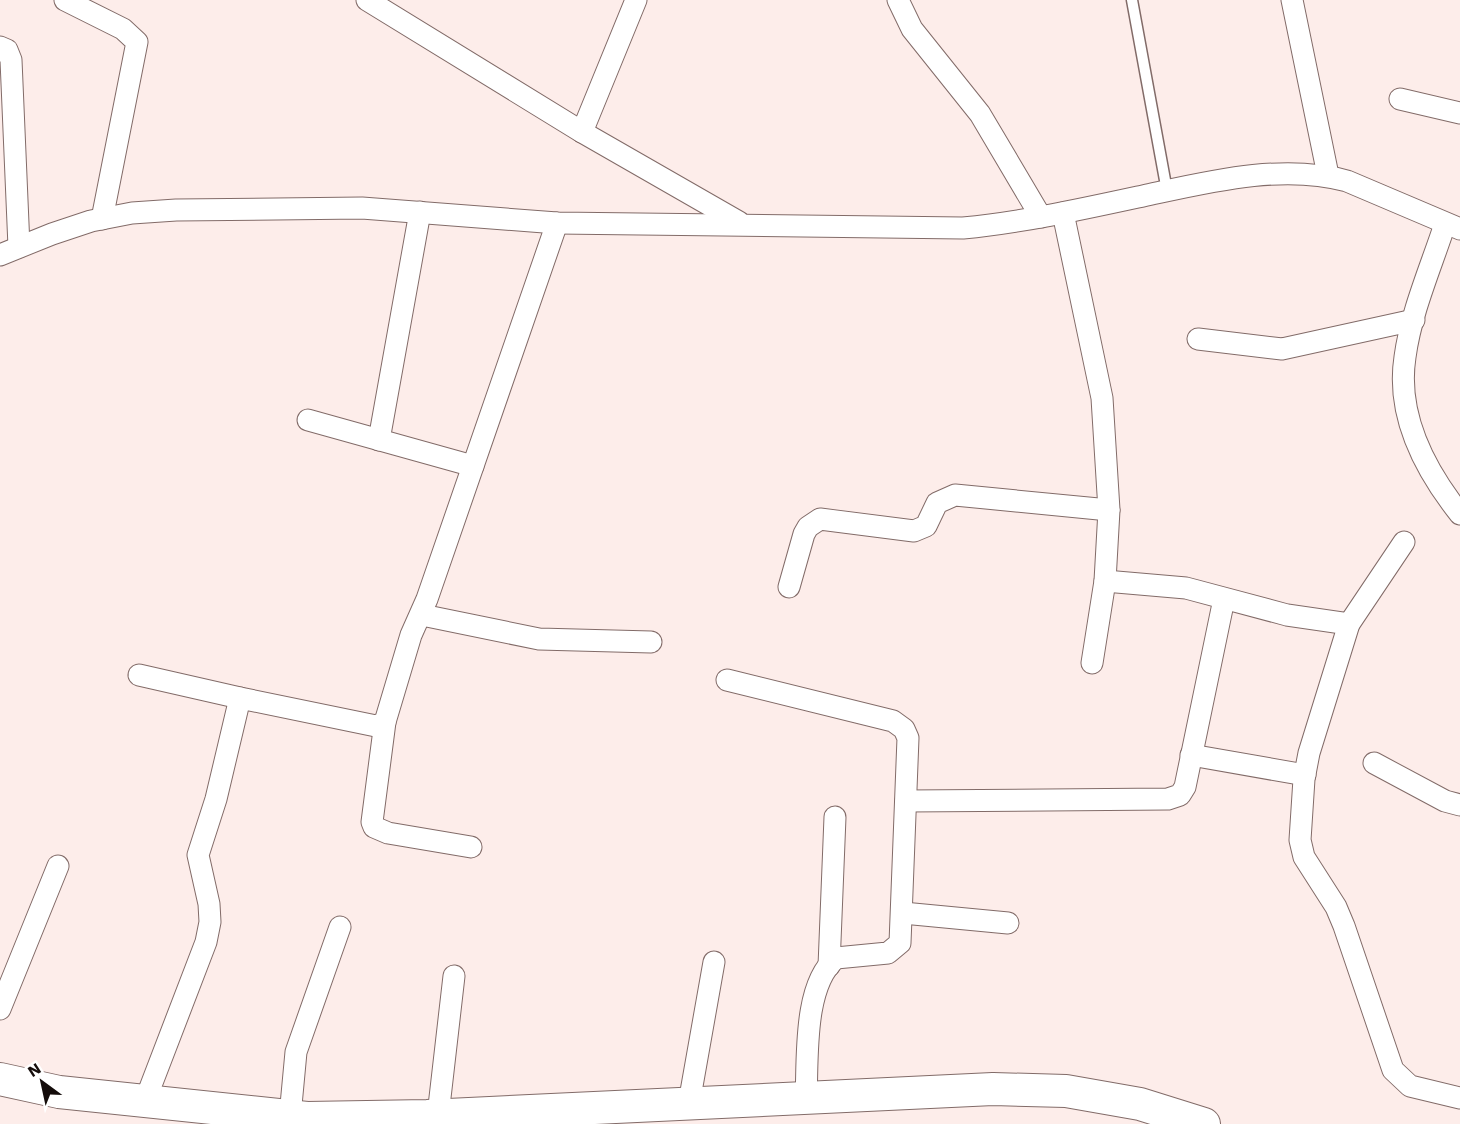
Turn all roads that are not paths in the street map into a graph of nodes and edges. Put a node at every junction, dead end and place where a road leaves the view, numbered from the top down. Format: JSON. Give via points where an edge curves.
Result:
{"nodes":[{"id":1,"x":65,"y":0,"type":"edge"},
{"id":2,"x":367,"y":0,"type":"edge"},
{"id":3,"x":636,"y":0,"type":"edge"},
{"id":4,"x":898,"y":0,"type":"edge"},
{"id":5,"x":1132,"y":0,"type":"edge"},
{"id":6,"x":1292,"y":0,"type":"edge"},
{"id":7,"x":0,"y":47,"type":"edge"},
{"id":8,"x":1400,"y":99,"type":"dead end"},
{"id":9,"x":1460,"y":113,"type":"edge"},
{"id":10,"x":582,"y":132,"type":"junction"},
{"id":11,"x":1328,"y":176,"type":"junction"},
{"id":12,"x":1167,"y":191,"type":"junction"},
{"id":13,"x":420,"y":213,"type":"junction"},
{"id":14,"x":1063,"y":213,"type":"junction"},
{"id":15,"x":1041,"y":217,"type":"junction"},
{"id":16,"x":102,"y":219,"type":"junction"},
{"id":17,"x":557,"y":223,"type":"junction"},
{"id":18,"x":742,"y":224,"type":"junction"},
{"id":19,"x":1453,"y":227,"type":"edge"},
{"id":20,"x":9,"y":251,"type":"edge"},
{"id":21,"x":1414,"y":320,"type":"junction"},
{"id":22,"x":1198,"y":339,"type":"dead end"},
{"id":23,"x":308,"y":420,"type":"dead end"},
{"id":24,"x":379,"y":440,"type":"junction"},
{"id":25,"x":473,"y":466,"type":"junction"},
{"id":26,"x":1109,"y":510,"type":"junction"},
{"id":27,"x":1460,"y":514,"type":"edge"},
{"id":28,"x":1404,"y":543,"type":"dead end"},
{"id":29,"x":1106,"y":581,"type":"junction"},
{"id":30,"x":789,"y":587,"type":"dead end"},
{"id":31,"x":1224,"y":599,"type":"junction"},
{"id":32,"x":422,"y":615,"type":"junction"},
{"id":33,"x":1349,"y":624,"type":"junction"},
{"id":34,"x":651,"y":642,"type":"dead end"},
{"id":35,"x":1092,"y":663,"type":"dead end"},
{"id":36,"x":139,"y":675,"type":"dead end"},
{"id":37,"x":727,"y":680,"type":"dead end"},
{"id":38,"x":240,"y":698,"type":"junction"},
{"id":39,"x":385,"y":722,"type":"junction"},
{"id":40,"x":1191,"y":755,"type":"junction"},
{"id":41,"x":1374,"y":763,"type":"dead end"},
{"id":42,"x":1305,"y":774,"type":"junction"},
{"id":43,"x":906,"y":801,"type":"junction"},
{"id":44,"x":1460,"y":805,"type":"edge"},
{"id":45,"x":835,"y":817,"type":"dead end"},
{"id":46,"x":471,"y":847,"type":"dead end"},
{"id":47,"x":58,"y":866,"type":"dead end"},
{"id":48,"x":903,"y":913,"type":"junction"},
{"id":49,"x":1008,"y":923,"type":"dead end"},
{"id":50,"x":340,"y":927,"type":"dead end"},
{"id":51,"x":714,"y":962,"type":"dead end"},
{"id":52,"x":829,"y":966,"type":"junction"},
{"id":53,"x":454,"y":976,"type":"dead end"},
{"id":54,"x":0,"y":1009,"type":"edge"},
{"id":55,"x":0,"y":1079,"type":"edge"},
{"id":56,"x":806,"y":1098,"type":"junction"},
{"id":57,"x":1460,"y":1098,"type":"edge"},
{"id":58,"x":145,"y":1101,"type":"junction"},
{"id":59,"x":689,"y":1104,"type":"junction"},
{"id":60,"x":438,"y":1115,"type":"junction"},
{"id":61,"x":290,"y":1116,"type":"junction"},
{"id":62,"x":1204,"y":1124,"type":"edge"}],
"edges":[{"from":1,"to":16,"type":"street","via":[[123,29],[137,42]]},
{"from":2,"to":10,"type":"street"},
{"from":3,"to":10,"type":"street"},
{"from":4,"to":15,"type":"street","via":[[912,28],[980,114]]},
{"from":5,"to":12,"type":"lane"},
{"from":6,"to":11,"type":"street"},
{"from":7,"to":20,"type":"street","via":[[8,50],[11,60]]},
{"from":8,"to":9,"type":"street"},
{"from":10,"to":18,"type":"street"},
{"from":11,"to":12,"type":"street","via":[[1274,175]]},
{"from":11,"to":19,"type":"street","via":[[1347,180]]},
{"from":12,"to":14,"type":"street"},
{"from":13,"to":16,"type":"street","via":[[362,208],[188,210]]},
{"from":13,"to":17,"type":"street"},
{"from":13,"to":24,"type":"street"},
{"from":14,"to":15,"type":"street"},
{"from":14,"to":26,"type":"street","via":[[1102,398]]},
{"from":15,"to":18,"type":"street","via":[[963,228]]},
{"from":16,"to":20,"type":"street"},
{"from":17,"to":18,"type":"street"},
{"from":17,"to":25,"type":"street"},
{"from":19,"to":21,"type":"street"},
{"from":21,"to":22,"type":"street","via":[[1282,349]]},
{"from":21,"to":27,"type":"street","via":[[1404,360],[1408,417],[1426,466]]},
{"from":23,"to":24,"type":"street"},
{"from":24,"to":25,"type":"street"},
{"from":25,"to":32,"type":"street"},
{"from":26,"to":29,"type":"street"},
{"from":26,"to":30,"type":"street","via":[[955,495],[937,503],[926,526],[914,531],[820,519],[804,534]]},
{"from":28,"to":33,"type":"street"},
{"from":29,"to":31,"type":"street","via":[[1169,585]]},
{"from":29,"to":35,"type":"street"},
{"from":31,"to":33,"type":"street","via":[[1287,615]]},
{"from":31,"to":40,"type":"street"},
{"from":32,"to":34,"type":"street","via":[[531,638]]},
{"from":32,"to":39,"type":"street","via":[[411,635]]},
{"from":33,"to":42,"type":"street"},
{"from":36,"to":38,"type":"street"},
{"from":37,"to":43,"type":"street","via":[[893,721],[908,738]]},
{"from":38,"to":39,"type":"street","via":[[376,726]]},
{"from":38,"to":58,"type":"street","via":[[216,800],[198,855],[209,904],[206,942]]},
{"from":39,"to":46,"type":"street","via":[[374,827],[388,833]]},
{"from":40,"to":42,"type":"street"},
{"from":40,"to":43,"type":"street","via":[[1185,787],[1176,798]]},
{"from":41,"to":44,"type":"street"},
{"from":42,"to":57,"type":"street","via":[[1300,840],[1304,857],[1344,926],[1393,1070],[1410,1086]]},
{"from":43,"to":48,"type":"street"},
{"from":45,"to":52,"type":"street"},
{"from":47,"to":54,"type":"street"},
{"from":48,"to":49,"type":"street"},
{"from":48,"to":52,"type":"street","via":[[902,936],[895,950],[836,958]]},
{"from":50,"to":61,"type":"street","via":[[296,1052]]},
{"from":51,"to":59,"type":"street"},
{"from":52,"to":56,"type":"street","via":[[820,980],[811,1020]]},
{"from":53,"to":60,"type":"street"},
{"from":55,"to":58,"type":"street","via":[[59,1092]]},
{"from":56,"to":59,"type":"street"},
{"from":56,"to":62,"type":"street","via":[[993,1089],[1066,1091],[1140,1104]]},
{"from":58,"to":61,"type":"street"},
{"from":59,"to":60,"type":"street"},
{"from":60,"to":61,"type":"street"}]}
